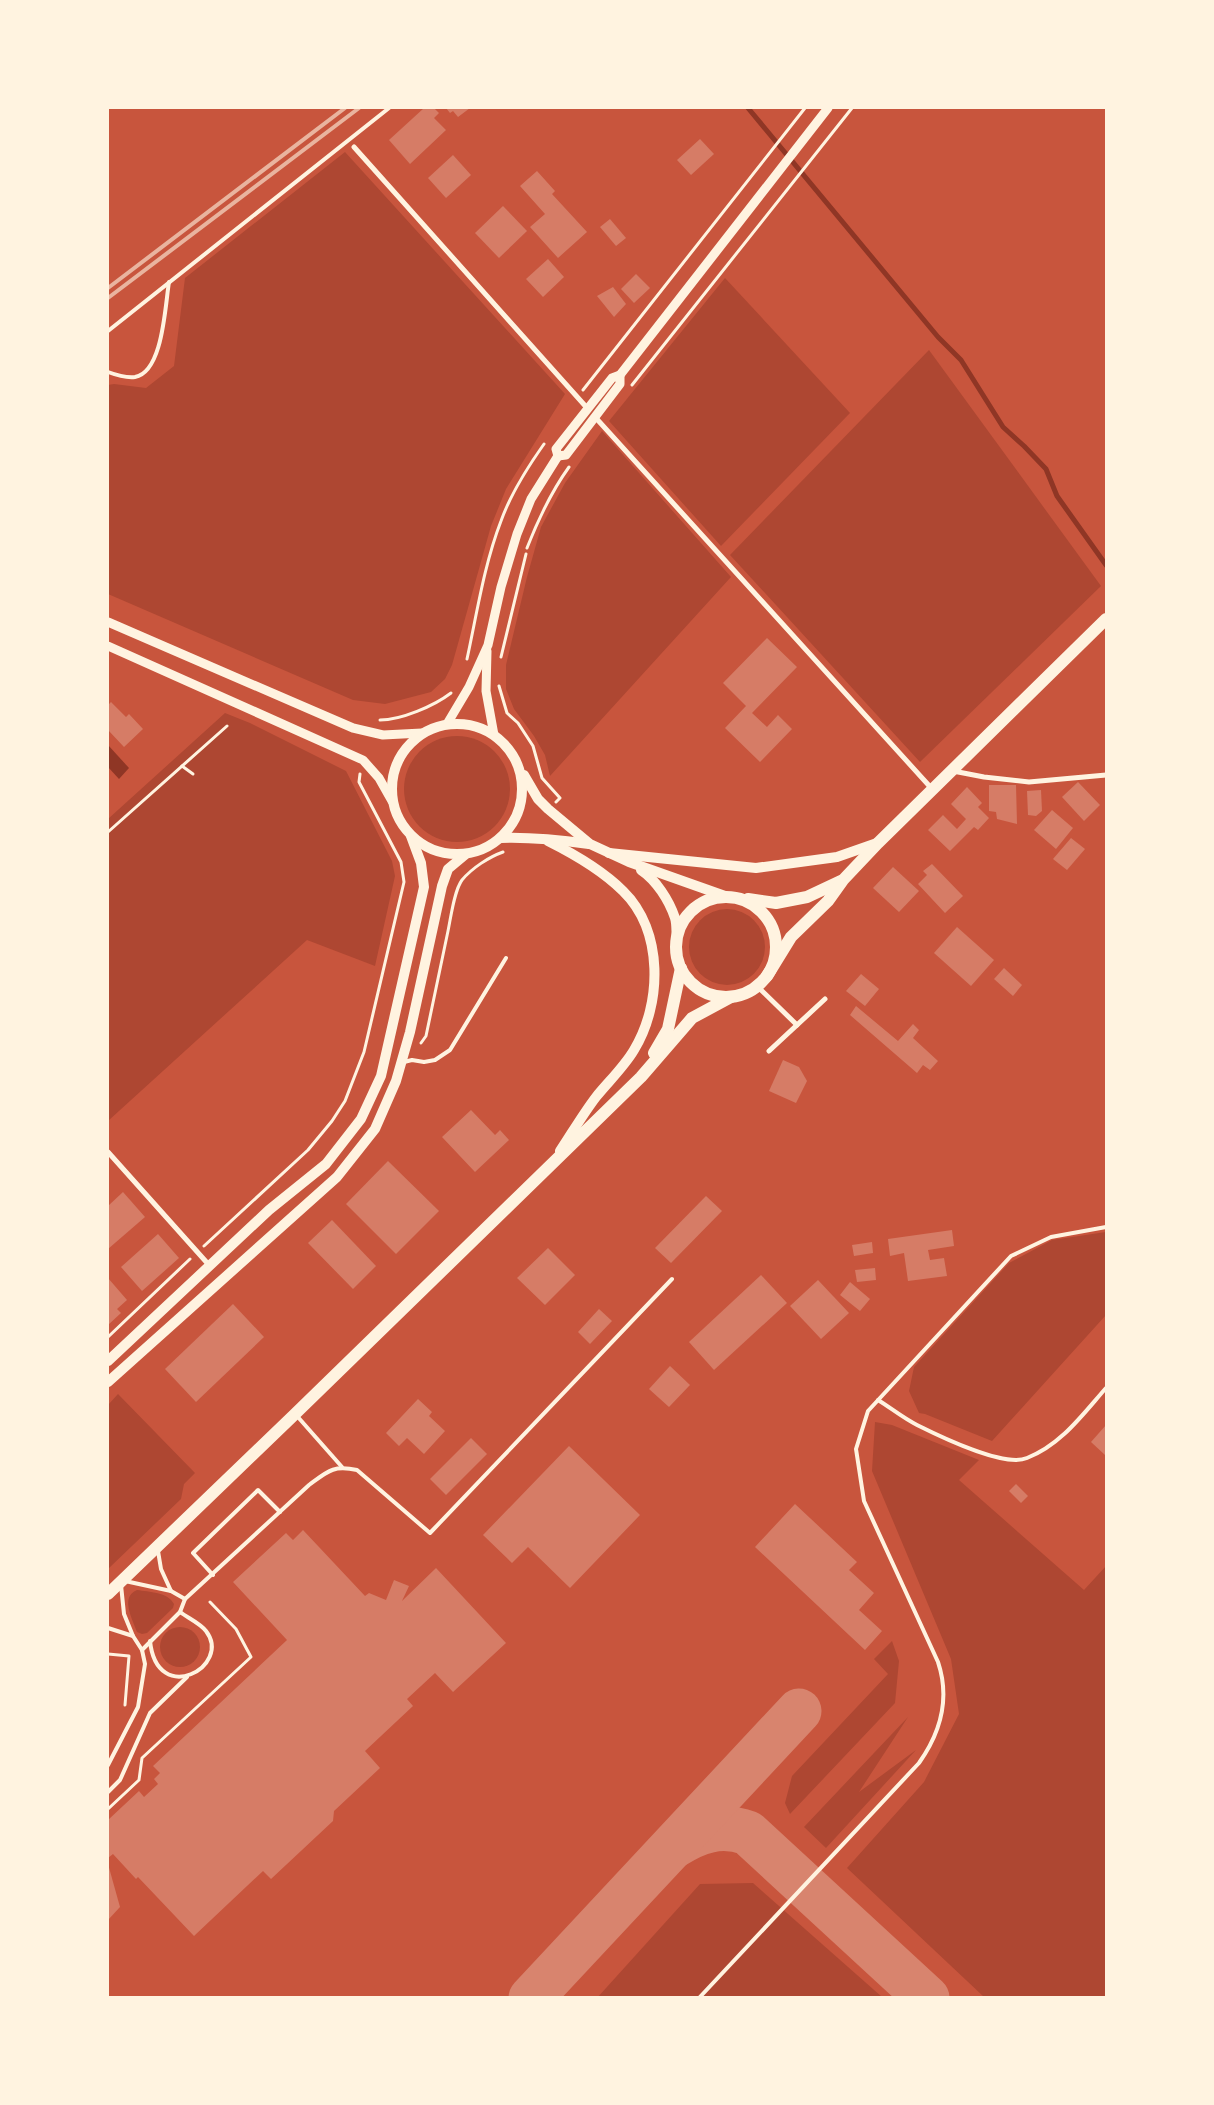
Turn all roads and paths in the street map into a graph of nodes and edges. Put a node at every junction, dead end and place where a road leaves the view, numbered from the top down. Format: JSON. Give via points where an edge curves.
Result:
{"nodes":[{"id":1,"x":389,"y":108,"type":"edge"},
{"id":2,"x":805,"y":108,"type":"edge"},
{"id":3,"x":828,"y":108,"type":"edge"},
{"id":4,"x":852,"y":108,"type":"edge"},
{"id":5,"x":354,"y":147,"type":"dead end"},
{"id":6,"x":772,"y":149,"type":"dead end"},
{"id":7,"x":169,"y":282,"type":"junction"},
{"id":8,"x":108,"y":331,"type":"edge"},
{"id":9,"x":108,"y":372,"type":"edge"},
{"id":10,"x":620,"y":375,"type":"junction"},
{"id":11,"x":626,"y":392,"type":"dead end"},
{"id":12,"x":588,"y":409,"type":"junction"},
{"id":13,"x":595,"y":417,"type":"junction"},
{"id":14,"x":558,"y":456,"type":"junction"},
{"id":15,"x":574,"y":460,"type":"dead end"},
{"id":16,"x":1106,"y":620,"type":"edge"},
{"id":17,"x":108,"y":622,"type":"edge"},
{"id":18,"x":488,"y":645,"type":"junction"},
{"id":19,"x":108,"y":646,"type":"edge"},
{"id":20,"x":500,"y":663,"type":"dead end"},
{"id":21,"x":500,"y":678,"type":"dead end"},
{"id":22,"x":447,"y":724,"type":"junction"},
{"id":23,"x":227,"y":726,"type":"dead end"},
{"id":24,"x":422,"y":734,"type":"junction"},
{"id":25,"x":494,"y":735,"type":"junction"},
{"id":26,"x":518,"y":764,"type":"junction"},
{"id":27,"x":182,"y":766,"type":"junction"},
{"id":28,"x":953,"y":771,"type":"junction"},
{"id":29,"x":193,"y":774,"type":"dead end"},
{"id":30,"x":1106,"y":775,"type":"edge"},
{"id":31,"x":359,"y":782,"type":"dead end"},
{"id":32,"x":933,"y":790,"type":"junction"},
{"id":33,"x":560,"y":798,"type":"dead end"},
{"id":34,"x":392,"y":801,"type":"junction"},
{"id":35,"x":108,"y":832,"type":"edge"},
{"id":36,"x":411,"y":836,"type":"junction"},
{"id":37,"x":501,"y":838,"type":"junction"},
{"id":38,"x":548,"y":841,"type":"junction"},
{"id":39,"x":878,"y":843,"type":"junction"},
{"id":40,"x":590,"y":844,"type":"junction"},
{"id":41,"x":511,"y":851,"type":"dead end"},
{"id":42,"x":609,"y":853,"type":"junction"},
{"id":43,"x":466,"y":854,"type":"junction"},
{"id":44,"x":629,"y":862,"type":"junction"},
{"id":45,"x":843,"y":880,"type":"junction"},
{"id":46,"x":730,"y":897,"type":"junction"},
{"id":47,"x":677,"y":938,"type":"junction"},
{"id":48,"x":506,"y":958,"type":"dead end"},
{"id":49,"x":681,"y":968,"type":"junction"},
{"id":50,"x":767,"y":976,"type":"junction"},
{"id":51,"x":757,"y":986,"type":"junction"},
{"id":52,"x":731,"y":997,"type":"junction"},
{"id":53,"x":825,"y":999,"type":"dead end"},
{"id":54,"x":797,"y":1025,"type":"junction"},
{"id":55,"x":420,"y":1044,"type":"dead end"},
{"id":56,"x":769,"y":1051,"type":"dead end"},
{"id":57,"x":402,"y":1062,"type":"junction"},
{"id":58,"x":641,"y":1077,"type":"junction"},
{"id":59,"x":108,"y":1152,"type":"edge"},
{"id":60,"x":550,"y":1166,"type":"junction"},
{"id":61,"x":1106,"y":1227,"type":"edge"},
{"id":62,"x":197,"y":1252,"type":"junction"},
{"id":63,"x":209,"y":1265,"type":"junction"},
{"id":64,"x":672,"y":1279,"type":"dead end"},
{"id":65,"x":108,"y":1337,"type":"edge"},
{"id":66,"x":108,"y":1360,"type":"edge"},
{"id":67,"x":108,"y":1382,"type":"edge"},
{"id":68,"x":1106,"y":1388,"type":"edge"},
{"id":69,"x":878,"y":1400,"type":"junction"},
{"id":70,"x":295,"y":1414,"type":"junction"},
{"id":71,"x":342,"y":1467,"type":"junction"},
{"id":72,"x":280,"y":1512,"type":"junction"},
{"id":73,"x":157,"y":1545,"type":"junction"},
{"id":74,"x":213,"y":1575,"type":"junction"},
{"id":75,"x":121,"y":1580,"type":"junction"},
{"id":76,"x":171,"y":1591,"type":"junction"},
{"id":77,"x":108,"y":1594,"type":"edge"},
{"id":78,"x":185,"y":1598,"type":"junction"},
{"id":79,"x":210,"y":1602,"type":"dead end"},
{"id":80,"x":180,"y":1612,"type":"junction"},
{"id":81,"x":108,"y":1628,"type":"edge"},
{"id":82,"x":133,"y":1636,"type":"junction"},
{"id":83,"x":150,"y":1641,"type":"junction"},
{"id":84,"x":142,"y":1650,"type":"junction"},
{"id":85,"x":108,"y":1654,"type":"edge"},
{"id":86,"x":188,"y":1677,"type":"junction"},
{"id":87,"x":125,"y":1705,"type":"dead end"},
{"id":88,"x":108,"y":1765,"type":"edge"},
{"id":89,"x":108,"y":1792,"type":"edge"},
{"id":90,"x":108,"y":1809,"type":"edge"},
{"id":91,"x":699,"y":1998,"type":"edge"}],
"edges":[{"from":1,"to":7,"type":"lane"},
{"from":2,"to":6,"type":"path"},
{"from":3,"to":10,"type":"street"},
{"from":4,"to":11,"type":"path"},
{"from":5,"to":12,"type":"street"},
{"from":7,"to":8,"type":"lane"},
{"from":7,"to":9,"type":"lane","via":[[157,356],[148,371],[136,377]]},
{"from":10,"to":12,"type":"street","via":[[612,378]]},
{"from":10,"to":13,"type":"street","via":[[620,384]]},
{"from":12,"to":14,"type":"street","via":[[556,449]]},
{"from":13,"to":14,"type":"street","via":[[566,455]]},
{"from":13,"to":32,"type":"street"},
{"from":14,"to":18,"type":"street","via":[[531,499],[517,534]]},
{"from":15,"to":20,"type":"path","via":[[558,482],[527,550]]},
{"from":16,"to":28,"type":"main road"},
{"from":17,"to":24,"type":"street","via":[[353,728],[383,735]]},
{"from":18,"to":22,"type":"street"},
{"from":18,"to":25,"type":"street","via":[[486,690]]},
{"from":19,"to":34,"type":"street","via":[[363,760],[379,778]]},
{"from":21,"to":33,"type":"path","via":[[499,686],[507,713],[527,735],[542,778]]},
{"from":22,"to":24,"type":"main road"},
{"from":22,"to":25,"type":"main road","via":[[472,725]]},
{"from":23,"to":27,"type":"path"},
{"from":24,"to":34,"type":"main road","via":[[408,746],[397,763]]},
{"from":25,"to":26,"type":"main road","via":[[504,743]]},
{"from":26,"to":37,"type":"main road","via":[[523,787],[521,804],[515,820]]},
{"from":26,"to":40,"type":"main road","via":[[538,799]]},
{"from":27,"to":29,"type":"path"},
{"from":27,"to":35,"type":"path"},
{"from":28,"to":30,"type":"street","via":[[1029,782]]},
{"from":28,"to":32,"type":"main road"},
{"from":31,"to":62,"type":"path","via":[[401,862],[404,882],[364,1052],[344,1101],[308,1150]]},
{"from":32,"to":39,"type":"main road"},
{"from":34,"to":36,"type":"main road","via":[[399,820]]},
{"from":36,"to":43,"type":"main road","via":[[420,844],[442,853]]},
{"from":36,"to":63,"type":"main road","via":[[421,863],[424,887],[381,1076],[361,1119],[326,1164]]},
{"from":37,"to":38,"type":"main road","via":[[530,837]]},
{"from":37,"to":43,"type":"main road","via":[[484,849]]},
{"from":38,"to":40,"type":"main road"},
{"from":38,"to":60,"type":"main road","via":[[590,865],[624,892],[641,916],[649,937],[655,974],[651,1011],[634,1050],[594,1100]]},
{"from":39,"to":42,"type":"main road","via":[[837,857],[756,868]]},
{"from":39,"to":45,"type":"main road"},
{"from":40,"to":42,"type":"main road"},
{"from":41,"to":55,"type":"path","via":[[495,855],[460,884],[426,1036]]},
{"from":42,"to":44,"type":"main road"},
{"from":43,"to":57,"type":"main road","via":[[448,870],[442,886]]},
{"from":44,"to":46,"type":"main road"},
{"from":44,"to":47,"type":"main road","via":[[660,888],[675,919]]},
{"from":45,"to":46,"type":"main road","via":[[808,897],[776,903]]},
{"from":45,"to":50,"type":"main road","via":[[791,937]]},
{"from":46,"to":47,"type":"main road","via":[[697,906],[684,920]]},
{"from":46,"to":50,"type":"main road","via":[[755,905],[769,919],[776,938],[776,958]]},
{"from":47,"to":49,"type":"main road"},
{"from":48,"to":57,"type":"lane","via":[[450,1050],[435,1060]]},
{"from":49,"to":52,"type":"main road","via":[[698,988],[714,995]]},
{"from":49,"to":58,"type":"main road","via":[[668,1029]]},
{"from":50,"to":51,"type":"main road"},
{"from":51,"to":52,"type":"main road"},
{"from":51,"to":54,"type":"street"},
{"from":52,"to":58,"type":"main road","via":[[692,1018]]},
{"from":53,"to":54,"type":"street"},
{"from":54,"to":56,"type":"street"},
{"from":57,"to":67,"type":"main road","via":[[375,1129],[337,1176]]},
{"from":58,"to":60,"type":"main road"},
{"from":59,"to":62,"type":"street"},
{"from":60,"to":70,"type":"main road"},
{"from":61,"to":69,"type":"lane","via":[[1051,1237],[1011,1256]]},
{"from":62,"to":63,"type":"street"},
{"from":62,"to":65,"type":"path"},
{"from":63,"to":66,"type":"main road"},
{"from":64,"to":71,"type":"lane","via":[[430,1534],[357,1470]]},
{"from":68,"to":69,"type":"lane","via":[[1067,1432],[1026,1459],[1010,1461],[995,1458],[916,1425]]},
{"from":69,"to":91,"type":"lane","via":[[868,1411],[856,1449],[864,1501],[943,1676],[943,1709],[939,1728],[919,1763]]},
{"from":70,"to":71,"type":"lane"},
{"from":70,"to":73,"type":"main road"},
{"from":71,"to":72,"type":"lane","via":[[327,1472],[309,1485]]},
{"from":72,"to":74,"type":"lane"},
{"from":72,"to":74,"type":"lane","via":[[258,1490],[193,1553]]},
{"from":73,"to":75,"type":"main road"},
{"from":73,"to":76,"type":"lane","via":[[161,1570]]},
{"from":74,"to":78,"type":"lane"},
{"from":75,"to":76,"type":"lane"},
{"from":75,"to":77,"type":"main road"},
{"from":75,"to":82,"type":"lane","via":[[124,1614]]},
{"from":76,"to":78,"type":"lane"},
{"from":78,"to":80,"type":"lane"},
{"from":79,"to":90,"type":"path","via":[[236,1629],[251,1656],[142,1758],[139,1780]]},
{"from":80,"to":83,"type":"lane"},
{"from":80,"to":86,"type":"lane","via":[[206,1630],[211,1649],[204,1667]]},
{"from":81,"to":82,"type":"lane"},
{"from":82,"to":84,"type":"lane"},
{"from":83,"to":84,"type":"lane"},
{"from":83,"to":86,"type":"lane","via":[[154,1661],[160,1669],[168,1675]]},
{"from":84,"to":88,"type":"lane","via":[[145,1664],[138,1708]]},
{"from":85,"to":87,"type":"path","via":[[129,1656]]},
{"from":86,"to":89,"type":"lane","via":[[150,1713],[120,1780]]}]}
